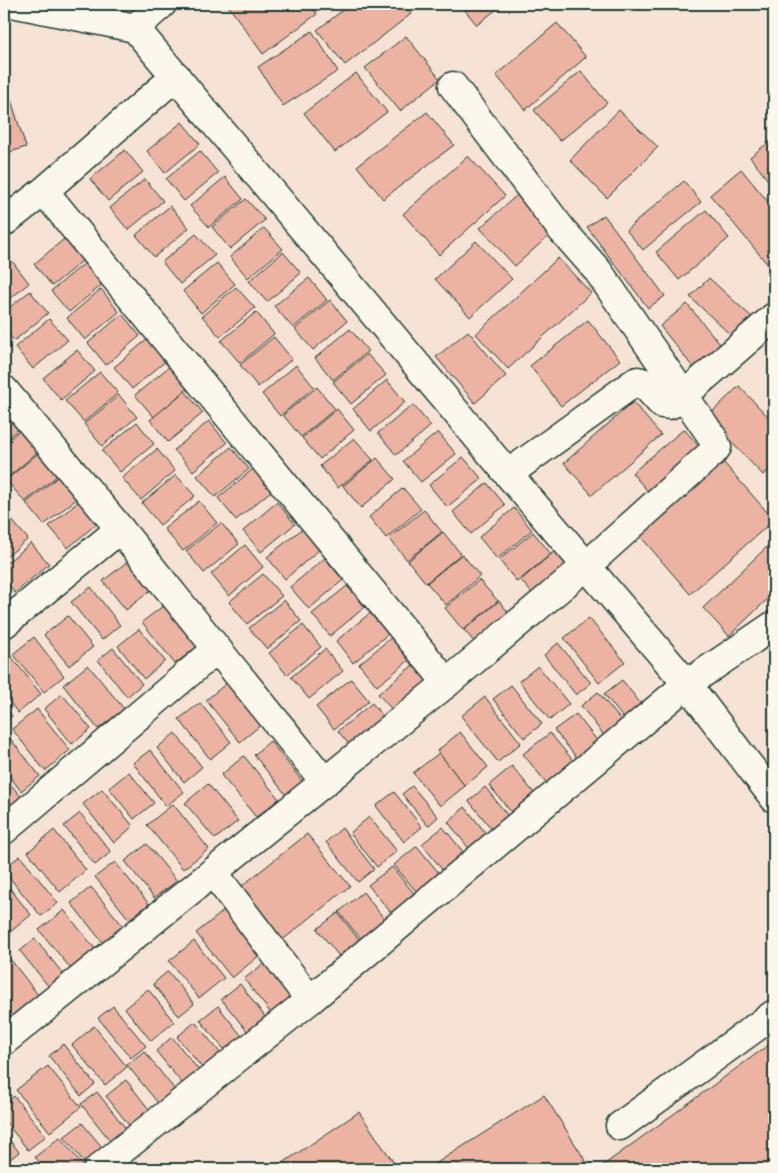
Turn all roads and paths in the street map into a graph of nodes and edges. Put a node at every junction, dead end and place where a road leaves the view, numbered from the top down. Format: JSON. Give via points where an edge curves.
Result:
{"nodes":[{"id":1,"x":17,"y":4,"type":"edge"},
{"id":2,"x":162,"y":4,"type":"edge"},
{"id":3,"x":135,"y":28,"type":"junction"},
{"id":4,"x":176,"y":76,"type":"junction"},
{"id":5,"x":453,"y":86,"type":"dead end"},
{"id":6,"x":44,"y":191,"type":"junction"},
{"id":7,"x":4,"y":222,"type":"edge"},
{"id":8,"x":774,"y":317,"type":"edge"},
{"id":9,"x":4,"y":390,"type":"edge"},
{"id":10,"x":684,"y":396,"type":"junction"},
{"id":11,"x":508,"y":474,"type":"junction"},
{"id":12,"x":120,"y":529,"type":"junction"},
{"id":13,"x":586,"y":566,"type":"junction"},
{"id":14,"x":4,"y":624,"type":"edge"},
{"id":15,"x":774,"y":625,"type":"edge"},
{"id":16,"x":217,"y":649,"type":"junction"},
{"id":17,"x":447,"y":683,"type":"junction"},
{"id":18,"x":687,"y":684,"type":"junction"},
{"id":19,"x":325,"y":782,"type":"junction"},
{"id":20,"x":774,"y":798,"type":"edge"},
{"id":21,"x":4,"y":830,"type":"edge"},
{"id":22,"x":214,"y":872,"type":"junction"},
{"id":23,"x":310,"y":1000,"type":"junction"},
{"id":24,"x":774,"y":1014,"type":"edge"},
{"id":25,"x":4,"y":1041,"type":"edge"},
{"id":26,"x":620,"y":1126,"type":"dead end"},
{"id":27,"x":98,"y":1169,"type":"edge"}],
"edges":[{"from":1,"to":3,"type":"street"},
{"from":2,"to":3,"type":"street"},
{"from":3,"to":4,"type":"street"},
{"from":4,"to":6,"type":"street"},
{"from":4,"to":11,"type":"street"},
{"from":5,"to":10,"type":"street","via":[[562,230],[598,271]]},
{"from":6,"to":7,"type":"street"},
{"from":6,"to":17,"type":"street"},
{"from":8,"to":10,"type":"street"},
{"from":9,"to":12,"type":"street"},
{"from":10,"to":11,"type":"street","via":[[669,405],[662,404],[642,382],[635,382]]},
{"from":10,"to":13,"type":"street","via":[[717,447]]},
{"from":11,"to":13,"type":"street"},
{"from":12,"to":14,"type":"street"},
{"from":12,"to":16,"type":"street"},
{"from":13,"to":17,"type":"street"},
{"from":13,"to":18,"type":"street"},
{"from":15,"to":18,"type":"street"},
{"from":16,"to":19,"type":"street"},
{"from":16,"to":21,"type":"street"},
{"from":17,"to":19,"type":"street"},
{"from":18,"to":20,"type":"street"},
{"from":18,"to":23,"type":"street"},
{"from":19,"to":22,"type":"street"},
{"from":22,"to":23,"type":"street"},
{"from":22,"to":25,"type":"street"},
{"from":23,"to":27,"type":"street"},
{"from":24,"to":26,"type":"street"}]}
